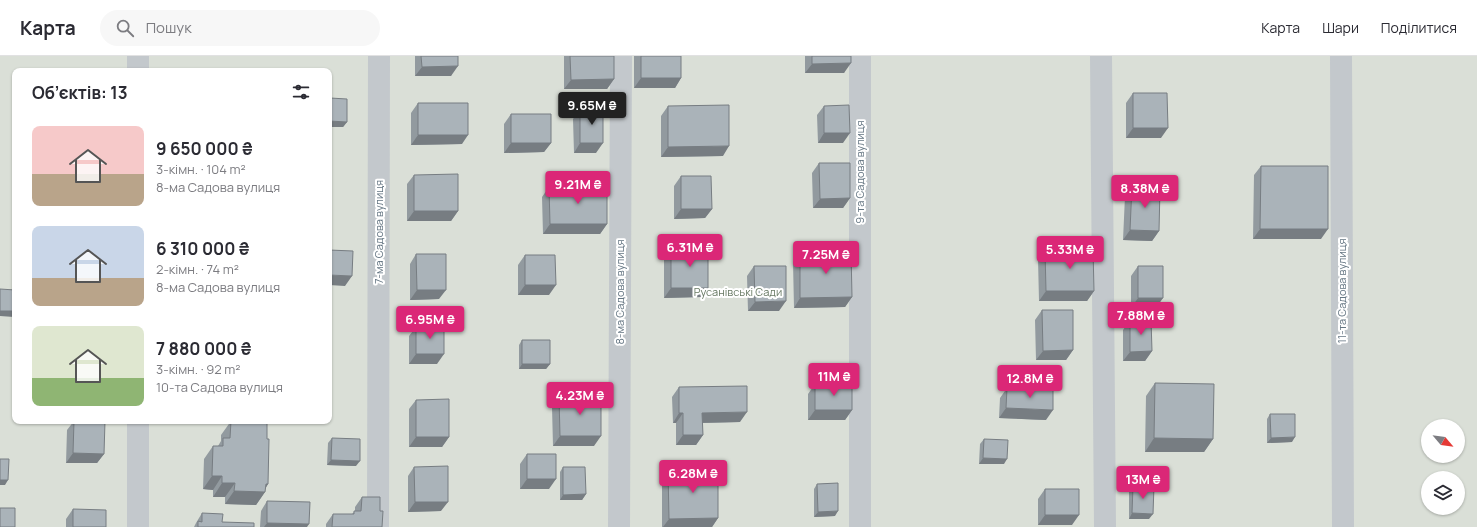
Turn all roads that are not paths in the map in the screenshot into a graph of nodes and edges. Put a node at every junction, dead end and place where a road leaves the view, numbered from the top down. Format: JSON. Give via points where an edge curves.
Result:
{"nodes":[{"id":1,"x":138,"y":56,"type":"edge"},
{"id":2,"x":379,"y":56,"type":"edge"},
{"id":3,"x":620,"y":56,"type":"edge"},
{"id":4,"x":860,"y":56,"type":"edge"},
{"id":5,"x":1101,"y":56,"type":"edge"},
{"id":6,"x":1341,"y":56,"type":"edge"},
{"id":7,"x":138,"y":68,"type":"edge"},
{"id":8,"x":138,"y":424,"type":"edge"},
{"id":9,"x":138,"y":527,"type":"edge"},
{"id":10,"x":378,"y":527,"type":"edge"},
{"id":11,"x":619,"y":527,"type":"edge"},
{"id":12,"x":860,"y":527,"type":"edge"},
{"id":13,"x":1105,"y":527,"type":"edge"},
{"id":14,"x":1343,"y":527,"type":"edge"}],
"edges":[{"from":1,"to":7,"type":"street"},
{"from":2,"to":10,"type":"street","name":"7-ма Садова вулиця"},
{"from":3,"to":11,"type":"street","name":"8-ма Садова вулиця"},
{"from":4,"to":12,"type":"street","name":"9-та Садова вулиця"},
{"from":5,"to":13,"type":"street"},
{"from":6,"to":14,"type":"street","name":"11-та Садова вулиця"},
{"from":8,"to":9,"type":"street"}]}
